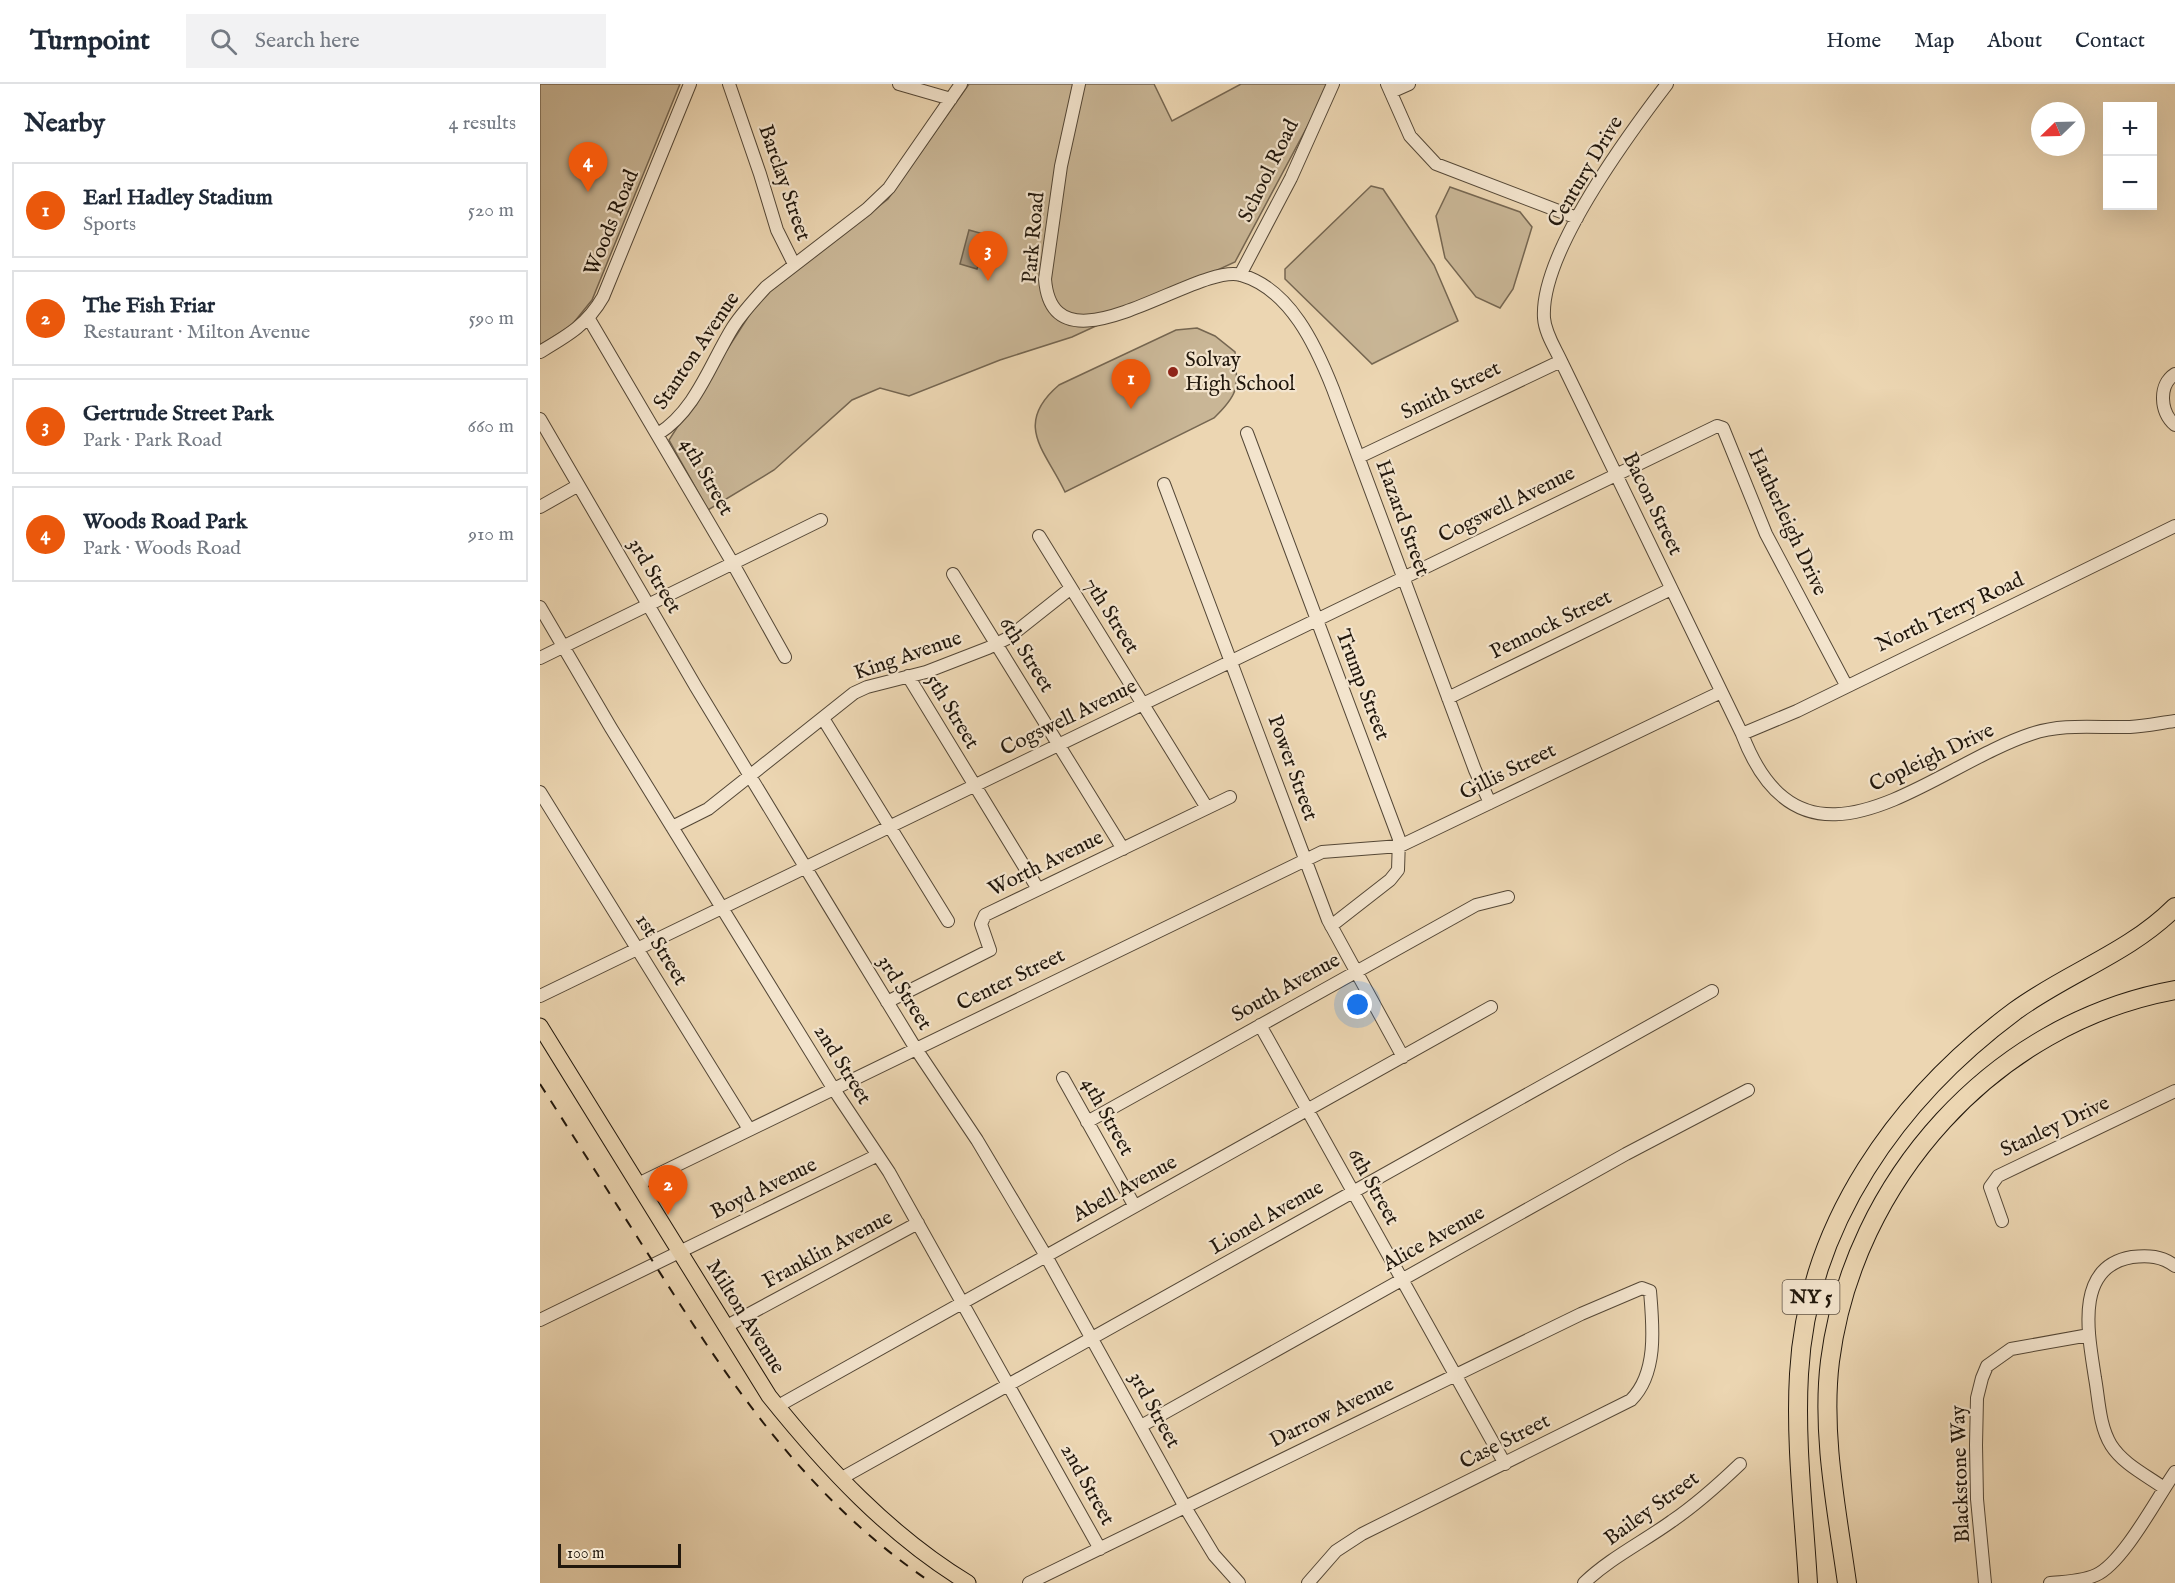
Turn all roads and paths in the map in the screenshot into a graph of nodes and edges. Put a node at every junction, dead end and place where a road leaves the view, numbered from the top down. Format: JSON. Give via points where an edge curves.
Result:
{"nodes":[{"id":1,"x":690,"y":84,"type":"edge"},
{"id":2,"x":729,"y":84,"type":"edge"},
{"id":3,"x":899,"y":84,"type":"edge"},
{"id":4,"x":961,"y":84,"type":"edge"},
{"id":5,"x":1079,"y":84,"type":"edge"},
{"id":6,"x":1333,"y":84,"type":"edge"},
{"id":7,"x":1409,"y":84,"type":"edge"},
{"id":8,"x":1667,"y":84,"type":"edge"},
{"id":9,"x":1389,"y":88,"type":"edge"},
{"id":10,"x":951,"y":99,"type":"junction"},
{"id":11,"x":1577,"y":218,"type":"junction"},
{"id":12,"x":794,"y":264,"type":"junction"},
{"id":13,"x":1240,"y":275,"type":"junction"},
{"id":14,"x":1549,"y":287,"type":"joint"},
{"id":15,"x":589,"y":319,"type":"junction"},
{"id":16,"x":540,"y":352,"type":"edge"},
{"id":17,"x":1561,"y":361,"type":"junction"},
{"id":18,"x":2175,"y":374,"type":"edge"},
{"id":19,"x":540,"y":419,"type":"edge"},
{"id":20,"x":2175,"y":425,"type":"edge"},
{"id":21,"x":1247,"y":433,"type":"dead end"},
{"id":22,"x":658,"y":434,"type":"junction"},
{"id":23,"x":1667,"y":449,"type":"joint"},
{"id":24,"x":1359,"y":457,"type":"junction"},
{"id":25,"x":1616,"y":474,"type":"junction"},
{"id":26,"x":1164,"y":484,"type":"dead end"},
{"id":27,"x":578,"y":486,"type":"junction"},
{"id":28,"x":540,"y":507,"type":"edge"},
{"id":29,"x":820,"y":520,"type":"dead end"},
{"id":30,"x":2175,"y":526,"type":"edge"},
{"id":31,"x":1040,"y":536,"type":"dead end"},
{"id":32,"x":732,"y":562,"type":"junction"},
{"id":33,"x":953,"y":574,"type":"dead end"},
{"id":34,"x":1403,"y":577,"type":"junction"},
{"id":35,"x":1071,"y":588,"type":"junction"},
{"id":36,"x":1671,"y":589,"type":"junction"},
{"id":37,"x":647,"y":603,"type":"junction"},
{"id":38,"x":540,"y":607,"type":"edge"},
{"id":39,"x":1317,"y":619,"type":"junction"},
{"id":40,"x":996,"y":644,"type":"junction"},
{"id":41,"x":563,"y":645,"type":"junction"},
{"id":42,"x":785,"y":657,"type":"dead end"},
{"id":43,"x":540,"y":658,"type":"edge"},
{"id":44,"x":1232,"y":661,"type":"junction"},
{"id":45,"x":908,"y":676,"type":"junction"},
{"id":46,"x":1846,"y":685,"type":"junction"},
{"id":47,"x":1721,"y":692,"type":"junction"},
{"id":48,"x":1448,"y":698,"type":"junction"},
{"id":49,"x":1142,"y":704,"type":"junction"},
{"id":50,"x":824,"y":720,"type":"junction"},
{"id":51,"x":2175,"y":721,"type":"edge"},
{"id":52,"x":1742,"y":734,"type":"junction"},
{"id":53,"x":1059,"y":745,"type":"junction"},
{"id":54,"x":750,"y":775,"type":"junction"},
{"id":55,"x":974,"y":786,"type":"junction"},
{"id":56,"x":540,"y":792,"type":"edge"},
{"id":57,"x":1230,"y":797,"type":"dead end"},
{"id":58,"x":1490,"y":803,"type":"junction"},
{"id":59,"x":1207,"y":808,"type":"junction"},
{"id":60,"x":672,"y":827,"type":"junction"},
{"id":61,"x":889,"y":827,"type":"junction"},
{"id":62,"x":1400,"y":846,"type":"junction"},
{"id":63,"x":1122,"y":849,"type":"junction"},
{"id":64,"x":1306,"y":860,"type":"junction"},
{"id":65,"x":805,"y":867,"type":"junction"},
{"id":66,"x":1038,"y":889,"type":"junction"},
{"id":67,"x":1509,"y":897,"type":"dead end"},
{"id":68,"x":722,"y":908,"type":"junction"},
{"id":69,"x":2175,"y":908,"type":"edge"},
{"id":70,"x":948,"y":921,"type":"dead end"},
{"id":71,"x":1331,"y":927,"type":"junction"},
{"id":72,"x":638,"y":949,"type":"junction"},
{"id":73,"x":1354,"y":972,"type":"junction"},
{"id":74,"x":2175,"y":990,"type":"edge"},
{"id":75,"x":1712,"y":991,"type":"dead end"},
{"id":76,"x":540,"y":996,"type":"edge"},
{"id":77,"x":887,"y":1002,"type":"junction"},
{"id":78,"x":1491,"y":1007,"type":"dead end"},
{"id":79,"x":1260,"y":1025,"type":"junction"},
{"id":80,"x":540,"y":1026,"type":"edge"},
{"id":81,"x":916,"y":1049,"type":"junction"},
{"id":82,"x":1403,"y":1057,"type":"junction"},
{"id":83,"x":1063,"y":1078,"type":"dead end"},
{"id":84,"x":833,"y":1088,"type":"junction"},
{"id":85,"x":1748,"y":1090,"type":"dead end"},
{"id":86,"x":2175,"y":1091,"type":"edge"},
{"id":87,"x":1308,"y":1110,"type":"junction"},
{"id":88,"x":1087,"y":1122,"type":"junction"},
{"id":89,"x":748,"y":1129,"type":"junction"},
{"id":90,"x":876,"y":1156,"type":"junction"},
{"id":91,"x":638,"y":1184,"type":"junction"},
{"id":92,"x":1353,"y":1191,"type":"junction"},
{"id":93,"x":1134,"y":1205,"type":"junction"},
{"id":94,"x":2002,"y":1221,"type":"dead end"},
{"id":95,"x":918,"y":1223,"type":"junction"},
{"id":96,"x":679,"y":1252,"type":"junction"},
{"id":97,"x":1046,"y":1256,"type":"junction"},
{"id":98,"x":2175,"y":1266,"type":"edge"},
{"id":99,"x":1402,"y":1279,"type":"junction"},
{"id":100,"x":1650,"y":1294,"type":"joint"},
{"id":101,"x":963,"y":1303,"type":"junction"},
{"id":102,"x":540,"y":1320,"type":"edge"},
{"id":103,"x":725,"y":1328,"type":"junction"},
{"id":104,"x":2089,"y":1335,"type":"junction"},
{"id":105,"x":1091,"y":1339,"type":"junction"},
{"id":106,"x":1455,"y":1374,"type":"junction"},
{"id":107,"x":1008,"y":1384,"type":"junction"},
{"id":108,"x":778,"y":1406,"type":"junction"},
{"id":109,"x":1141,"y":1426,"type":"junction"},
{"id":110,"x":1505,"y":1464,"type":"junction"},
{"id":111,"x":1740,"y":1464,"type":"dead end"},
{"id":112,"x":2175,"y":1472,"type":"edge"},
{"id":113,"x":840,"y":1479,"type":"junction"},
{"id":114,"x":2164,"y":1488,"type":"junction"},
{"id":115,"x":1185,"y":1507,"type":"junction"},
{"id":116,"x":1100,"y":1549,"type":"junction"},
{"id":117,"x":968,"y":1583,"type":"edge"},
{"id":118,"x":1029,"y":1583,"type":"edge"},
{"id":119,"x":1239,"y":1583,"type":"edge"},
{"id":120,"x":1308,"y":1583,"type":"edge"},
{"id":121,"x":1584,"y":1583,"type":"edge"},
{"id":122,"x":1808,"y":1583,"type":"edge"},
{"id":123,"x":1847,"y":1583,"type":"edge"},
{"id":124,"x":1985,"y":1583,"type":"edge"},
{"id":125,"x":2050,"y":1583,"type":"edge"}],
"edges":[{"from":1,"to":15,"type":"street","name":"Woods Road","via":[[603,297]]},
{"from":2,"to":12,"type":"street","name":"Barclay Street","via":[[777,230]]},
{"from":3,"to":10,"type":"street"},
{"from":4,"to":10,"type":"street","name":"Barclay Street"},
{"from":5,"to":13,"type":"street","name":"Park Road","via":[[1061,166],[1045,279],[1054,306],[1073,319],[1096,320],[1216,278]]},
{"from":6,"to":13,"type":"street","name":"School Road"},
{"from":7,"to":9,"type":"street"},
{"from":8,"to":11,"type":"street","name":"Century Drive","via":[[1620,148]]},
{"from":9,"to":11,"type":"street","via":[[1415,145],[1436,164]]},
{"from":10,"to":12,"type":"street","name":"Barclay Street","via":[[889,188]]},
{"from":11,"to":14,"type":"street","name":"Century Drive"},
{"from":12,"to":22,"type":"street","name":"Stanton Avenue","via":[[752,302],[687,407],[672,426]]},
{"from":13,"to":24,"type":"street","name":"Hazard Street","via":[[1266,288],[1298,320],[1322,362]]},
{"from":14,"to":17,"type":"street","name":"Bacon Street","via":[[1544,319]]},
{"from":15,"to":16,"type":"street","name":"Woods Road"},
{"from":15,"to":22,"type":"street","name":"4th Street"},
{"from":17,"to":24,"type":"street","name":"Smith Street"},
{"from":17,"to":25,"type":"street","name":"Bacon Street"},
{"from":18,"to":20,"type":"street","via":[[2166,381],[2163,398],[2168,418]]},
{"from":19,"to":27,"type":"street","name":"3rd Street"},
{"from":21,"to":39,"type":"street","name":"Trump Street"},
{"from":22,"to":32,"type":"street","name":"4th Street"},
{"from":23,"to":25,"type":"street","name":"Cogswell Avenue"},
{"from":23,"to":46,"type":"street","name":"Hatherleigh Drive","via":[[1717,426],[1723,428],[1766,534]]},
{"from":24,"to":34,"type":"street","name":"Hazard Street"},
{"from":25,"to":34,"type":"street","name":"Cogswell Avenue"},
{"from":25,"to":36,"type":"street","name":"Bacon Street"},
{"from":26,"to":44,"type":"street","name":"Power Street"},
{"from":27,"to":28,"type":"street"},
{"from":27,"to":37,"type":"street","name":"3rd Street"},
{"from":29,"to":32,"type":"street"},
{"from":30,"to":46,"type":"street","name":"North Terry Road"},
{"from":31,"to":35,"type":"street","name":"7th Street"},
{"from":32,"to":37,"type":"street"},
{"from":32,"to":42,"type":"street","name":"4th Street"},
{"from":33,"to":40,"type":"street","name":"6th Street"},
{"from":34,"to":39,"type":"street","name":"Cogswell Avenue"},
{"from":34,"to":48,"type":"street","name":"Hazard Street"},
{"from":35,"to":40,"type":"street","name":"King Avenue"},
{"from":35,"to":49,"type":"street","name":"7th Street"},
{"from":36,"to":47,"type":"street","name":"Bacon Street"},
{"from":36,"to":48,"type":"street","name":"Pennock Street"},
{"from":37,"to":41,"type":"street"},
{"from":37,"to":54,"type":"street","name":"3rd Street"},
{"from":38,"to":41,"type":"street","name":"2nd Street"},
{"from":39,"to":44,"type":"street","name":"Cogswell Avenue"},
{"from":39,"to":62,"type":"street","name":"Trump Street"},
{"from":40,"to":45,"type":"street","name":"King Avenue"},
{"from":40,"to":53,"type":"street","name":"6th Street"},
{"from":41,"to":43,"type":"street"},
{"from":41,"to":60,"type":"street","name":"2nd Street"},
{"from":44,"to":49,"type":"street","name":"Cogswell Avenue"},
{"from":44,"to":64,"type":"street","name":"Power Street"},
{"from":45,"to":50,"type":"street","name":"King Avenue","via":[[854,693]]},
{"from":45,"to":55,"type":"street","name":"5th Street"},
{"from":46,"to":52,"type":"street","name":"North Terry Road"},
{"from":47,"to":52,"type":"street","name":"Bacon Street"},
{"from":47,"to":58,"type":"street","name":"Gillis Street"},
{"from":48,"to":58,"type":"street","name":"Hazard Street"},
{"from":49,"to":53,"type":"street","name":"Cogswell Avenue"},
{"from":49,"to":59,"type":"street","name":"7th Street"},
{"from":50,"to":54,"type":"street","name":"King Avenue"},
{"from":50,"to":61,"type":"street"},
{"from":51,"to":52,"type":"street","name":"Copleigh Drive","via":[[2133,727],[2051,728],[2020,738],[1910,793],[1846,816],[1811,811],[1785,798],[1753,764]]},
{"from":53,"to":55,"type":"street","name":"Cogswell Avenue"},
{"from":53,"to":63,"type":"street","name":"6th Street"},
{"from":54,"to":60,"type":"street","name":"King Avenue","via":[[708,809]]},
{"from":54,"to":65,"type":"street","name":"3rd Street"},
{"from":55,"to":61,"type":"street","name":"Cogswell Avenue"},
{"from":55,"to":66,"type":"street","name":"5th Street"},
{"from":56,"to":72,"type":"street","name":"1st Street"},
{"from":57,"to":59,"type":"street","name":"Worth Avenue"},
{"from":58,"to":62,"type":"street","name":"Gillis Street"},
{"from":59,"to":63,"type":"street","name":"Worth Avenue"},
{"from":60,"to":68,"type":"street","name":"2nd Street"},
{"from":61,"to":65,"type":"street","name":"Cogswell Avenue"},
{"from":61,"to":70,"type":"street"},
{"from":62,"to":64,"type":"street","name":"Gillis Street","via":[[1322,852]]},
{"from":62,"to":71,"type":"street","name":"Trump Street","via":[[1398,870],[1390,880]]},
{"from":63,"to":66,"type":"street","name":"Worth Avenue"},
{"from":64,"to":71,"type":"street","name":"Power Street"},
{"from":64,"to":81,"type":"street","name":"Center Street"},
{"from":65,"to":68,"type":"street","name":"Cogswell Avenue"},
{"from":65,"to":77,"type":"street","name":"3rd Street"},
{"from":66,"to":77,"type":"street","name":"Worth Avenue","via":[[980,921],[990,950]]},
{"from":67,"to":73,"type":"street","name":"South Avenue","via":[[1476,905]]},
{"from":68,"to":72,"type":"street","name":"Cogswell Avenue"},
{"from":68,"to":84,"type":"street","name":"2nd Street"},
{"from":69,"to":122,"type":"highway","number":"NY 5","via":[[2143,935],[2017,1010],[1960,1056],[1887,1136],[1850,1195],[1811,1295],[1799,1372]]},
{"from":71,"to":73,"type":"street","name":"Power Street"},
{"from":72,"to":76,"type":"street","name":"Cogswell Avenue"},
{"from":72,"to":89,"type":"street","name":"1st Street"},
{"from":73,"to":79,"type":"street","name":"South Avenue"},
{"from":73,"to":82,"type":"street","name":"Power Street"},
{"from":74,"to":123,"type":"highway","number":"NY 5","via":[[2123,1004],[2082,1021],[2005,1064],[1927,1136],[1883,1201],[1863,1238],[1844,1290],[1830,1363],[1828,1431]]},
{"from":75,"to":92,"type":"street","name":"Lionel Avenue"},
{"from":77,"to":81,"type":"street","name":"3rd Street"},
{"from":78,"to":82,"type":"street","name":"Abell Avenue"},
{"from":79,"to":87,"type":"street","name":"6th Street"},
{"from":79,"to":88,"type":"street","name":"South Avenue"},
{"from":80,"to":91,"type":"main road","name":"Milton Avenue"},
{"from":81,"to":84,"type":"street","name":"Center Street"},
{"from":81,"to":97,"type":"street","name":"3rd Street","via":[[960,1110]]},
{"from":82,"to":87,"type":"street","name":"Abell Avenue"},
{"from":83,"to":88,"type":"street","name":"4th Street"},
{"from":84,"to":89,"type":"street","name":"Center Street"},
{"from":84,"to":90,"type":"street","name":"2nd Street"},
{"from":85,"to":99,"type":"street","name":"Alice Avenue"},
{"from":86,"to":94,"type":"street","name":"Stanley Drive","via":[[1998,1176],[1990,1187]]},
{"from":87,"to":92,"type":"street","name":"6th Street"},
{"from":87,"to":93,"type":"street","name":"Abell Avenue"},
{"from":88,"to":93,"type":"street","name":"4th Street"},
{"from":89,"to":91,"type":"street","name":"Center Street"},
{"from":90,"to":95,"type":"street","name":"2nd Street"},
{"from":90,"to":96,"type":"street","name":"Boyd Avenue"},
{"from":91,"to":96,"type":"main road","name":"Milton Avenue"},
{"from":92,"to":99,"type":"street","name":"6th Street"},
{"from":92,"to":105,"type":"street","name":"Lionel Avenue"},
{"from":93,"to":97,"type":"street","name":"Abell Avenue"},
{"from":95,"to":101,"type":"street","name":"2nd Street"},
{"from":95,"to":103,"type":"street","name":"Franklin Avenue"},
{"from":96,"to":102,"type":"street","name":"Boyd Avenue"},
{"from":96,"to":103,"type":"main road","name":"Milton Avenue"},
{"from":97,"to":101,"type":"street","name":"Abell Avenue"},
{"from":97,"to":105,"type":"street","name":"3rd Street"},
{"from":98,"to":104,"type":"street","via":[[2150,1256],[2130,1257],[2112,1265],[2093,1286]]},
{"from":99,"to":106,"type":"street","name":"6th Street"},
{"from":99,"to":109,"type":"street","name":"Alice Avenue"},
{"from":100,"to":106,"type":"street","name":"Darrow Avenue","via":[[1642,1288]]},
{"from":100,"to":110,"type":"street","name":"Case Street","via":[[1651,1357],[1641,1390],[1631,1400]]},
{"from":101,"to":107,"type":"street","name":"2nd Street"},
{"from":101,"to":108,"type":"street","name":"Abell Avenue"},
{"from":103,"to":108,"type":"main road","name":"Milton Avenue"},
{"from":104,"to":114,"type":"street","via":[[2105,1433],[2124,1460]]},
{"from":104,"to":124,"type":"street","name":"Blackstone Way","via":[[2011,1349],[1987,1366],[1982,1377],[1977,1398],[1976,1445]]},
{"from":105,"to":107,"type":"street","name":"Lionel Avenue"},
{"from":105,"to":109,"type":"street","name":"3rd Street"},
{"from":106,"to":110,"type":"street","name":"6th Street"},
{"from":106,"to":115,"type":"street","name":"Darrow Avenue"},
{"from":107,"to":113,"type":"street","name":"Lionel Avenue"},
{"from":107,"to":116,"type":"street","name":"2nd Street"},
{"from":108,"to":113,"type":"main road","name":"Milton Avenue"},
{"from":109,"to":115,"type":"street","name":"3rd Street"},
{"from":110,"to":120,"type":"street","name":"Case Street","via":[[1362,1534],[1336,1551]]},
{"from":111,"to":121,"type":"street","name":"Bailey Street","via":[[1681,1515]]},
{"from":112,"to":114,"type":"street"},
{"from":113,"to":117,"type":"main road","name":"Milton Avenue","via":[[911,1544]]},
{"from":114,"to":125,"type":"street","via":[[2106,1569],[2094,1576]]},
{"from":115,"to":116,"type":"street","name":"Darrow Avenue"},
{"from":115,"to":119,"type":"street","name":"3rd Street","via":[[1214,1555]]},
{"from":116,"to":118,"type":"street","name":"Darrow Avenue"}]}
